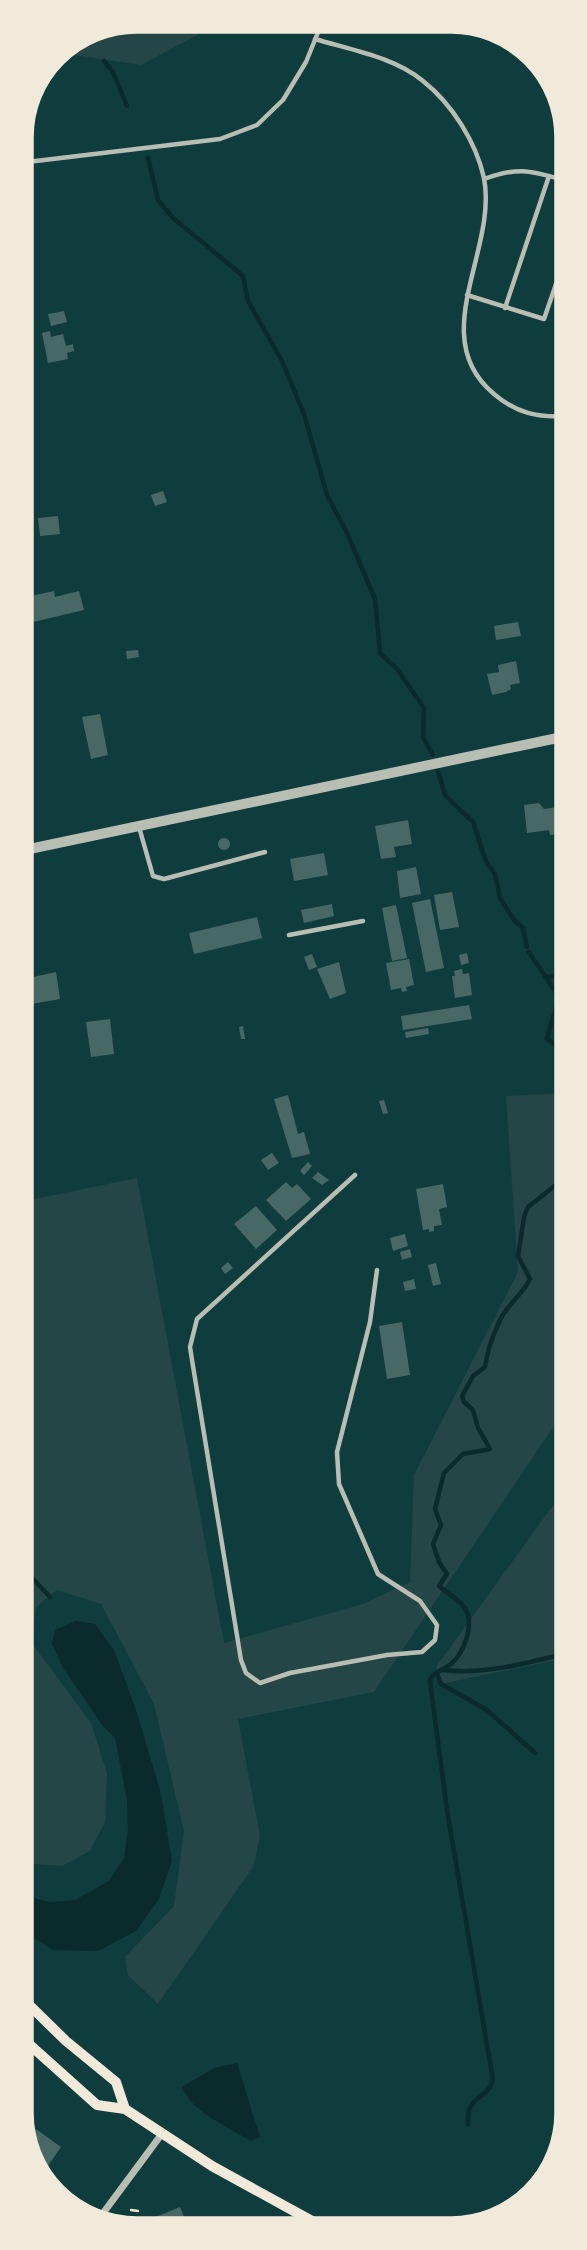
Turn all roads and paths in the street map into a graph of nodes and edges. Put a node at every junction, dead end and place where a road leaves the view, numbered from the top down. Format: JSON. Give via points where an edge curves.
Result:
{"nodes":[{"id":1,"x":318,"y":32,"type":"edge"},
{"id":2,"x":315,"y":39,"type":"junction"},
{"id":3,"x":32,"y":161,"type":"edge"},
{"id":4,"x":549,"y":176,"type":"junction"},
{"id":5,"x":556,"y":178,"type":"edge"},
{"id":6,"x":484,"y":179,"type":"junction"},
{"id":7,"x":556,"y":284,"type":"edge"},
{"id":8,"x":467,"y":295,"type":"junction"},
{"id":9,"x":505,"y":308,"type":"junction"},
{"id":10,"x":556,"y":417,"type":"edge"},
{"id":11,"x":556,"y":738,"type":"edge"},
{"id":12,"x":138,"y":825,"type":"junction"},
{"id":13,"x":32,"y":848,"type":"edge"},
{"id":14,"x":265,"y":852,"type":"dead end"},
{"id":15,"x":363,"y":921,"type":"dead end"},
{"id":16,"x":289,"y":935,"type":"dead end"},
{"id":17,"x":355,"y":1175,"type":"dead end"},
{"id":18,"x":377,"y":1270,"type":"dead end"},
{"id":19,"x":32,"y":2008,"type":"edge"},
{"id":20,"x":32,"y":2047,"type":"edge"},
{"id":21,"x":125,"y":2109,"type":"junction"},
{"id":22,"x":160,"y":2135,"type":"junction"},
{"id":23,"x":131,"y":2210,"type":"dead end"},
{"id":24,"x":138,"y":2211,"type":"dead end"},
{"id":25,"x":103,"y":2213,"type":"edge"},
{"id":26,"x":311,"y":2218,"type":"edge"}],
"edges":[{"from":1,"to":2,"type":"lane"},
{"from":2,"to":3,"type":"lane","via":[[283,100],[257,125],[220,139]]},
{"from":2,"to":6,"type":"lane","via":[[400,65],[423,80],[442,98],[468,136]]},
{"from":4,"to":5,"type":"lane"},
{"from":4,"to":6,"type":"lane","via":[[528,169]]},
{"from":4,"to":9,"type":"lane"},
{"from":6,"to":8,"type":"lane","via":[[483,238]]},
{"from":7,"to":9,"type":"lane","via":[[544,318]]},
{"from":8,"to":9,"type":"lane"},
{"from":8,"to":10,"type":"lane","via":[[463,344],[475,373],[489,390],[525,414]]},
{"from":11,"to":12,"type":"street"},
{"from":12,"to":13,"type":"street"},
{"from":12,"to":14,"type":"lane","via":[[153,876],[164,879]]},
{"from":15,"to":16,"type":"lane"},
{"from":17,"to":18,"type":"lane","via":[[214,1302],[197,1319],[192,1333],[192,1360],[230,1603],[246,1673],[260,1683],[290,1673],[422,1652],[435,1640],[437,1625],[420,1601],[378,1574],[339,1484],[338,1442],[370,1322]]},
{"from":19,"to":21,"type":"main road","via":[[116,2082]]},
{"from":20,"to":21,"type":"main road","via":[[97,2105]]},
{"from":21,"to":22,"type":"main road"},
{"from":22,"to":25,"type":"street"},
{"from":22,"to":26,"type":"main road"},
{"from":23,"to":24,"type":"path"}]}
